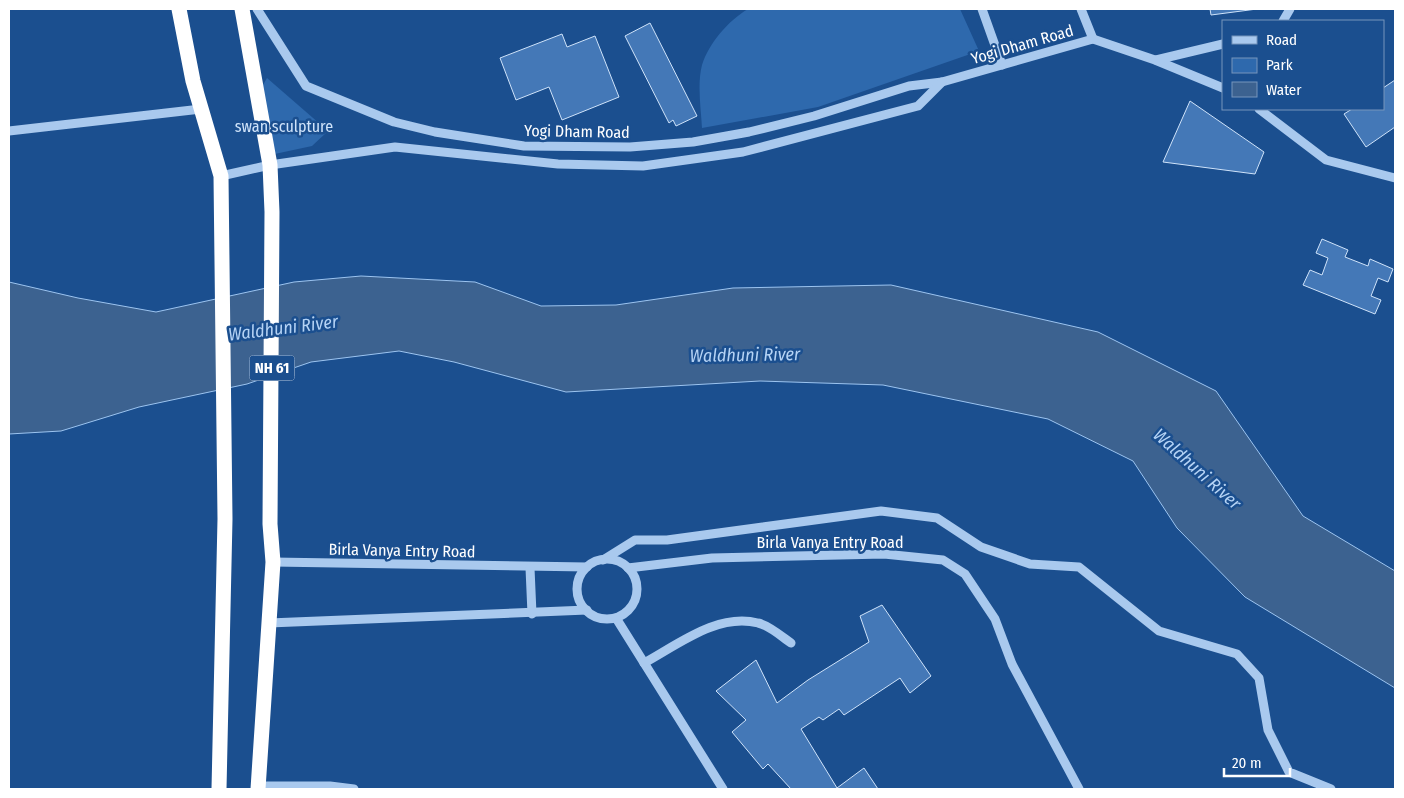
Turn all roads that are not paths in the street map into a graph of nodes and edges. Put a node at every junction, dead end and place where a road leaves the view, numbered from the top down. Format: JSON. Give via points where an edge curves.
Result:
{"nodes":[{"id":1,"x":179,"y":9,"type":"edge"},
{"id":2,"x":242,"y":9,"type":"edge"},
{"id":3,"x":257,"y":9,"type":"edge"},
{"id":4,"x":982,"y":9,"type":"edge"},
{"id":5,"x":1081,"y":9,"type":"edge"},
{"id":6,"x":1290,"y":9,"type":"edge"},
{"id":7,"x":1284,"y":20,"type":"edge"},
{"id":8,"x":1093,"y":40,"type":"junction"},
{"id":9,"x":1222,"y":44,"type":"edge"},
{"id":10,"x":1156,"y":60,"type":"junction"},
{"id":11,"x":1002,"y":65,"type":"junction"},
{"id":12,"x":942,"y":82,"type":"junction"},
{"id":13,"x":1222,"y":88,"type":"edge"},
{"id":14,"x":201,"y":109,"type":"junction"},
{"id":15,"x":1259,"y":110,"type":"edge"},
{"id":16,"x":9,"y":131,"type":"edge"},
{"id":17,"x":270,"y":165,"type":"junction"},
{"id":18,"x":221,"y":176,"type":"junction"},
{"id":19,"x":1395,"y":178,"type":"edge"},
{"id":20,"x":603,"y":560,"type":"junction"},
{"id":21,"x":273,"y":562,"type":"junction"},
{"id":22,"x":587,"y":567,"type":"junction"},
{"id":23,"x":530,"y":568,"type":"junction"},
{"id":24,"x":628,"y":568,"type":"junction"},
{"id":25,"x":587,"y":610,"type":"junction"},
{"id":26,"x":532,"y":614,"type":"junction"},
{"id":27,"x":616,"y":618,"type":"junction"},
{"id":28,"x":270,"y":623,"type":"junction"},
{"id":29,"x":792,"y":643,"type":"dead end"},
{"id":30,"x":644,"y":663,"type":"junction"},
{"id":31,"x":258,"y":788,"type":"edge"},
{"id":32,"x":219,"y":789,"type":"edge"},
{"id":33,"x":354,"y":789,"type":"edge"},
{"id":34,"x":723,"y":789,"type":"edge"},
{"id":35,"x":1079,"y":789,"type":"edge"},
{"id":36,"x":1331,"y":789,"type":"edge"}],
"edges":[{"from":1,"to":14,"type":"highway"},
{"from":2,"to":17,"type":"highway","number":"NH 61"},
{"from":3,"to":12,"type":"street","name":"Yogi Dham Road","via":[[306,86],[394,122],[524,146],[630,147],[693,142],[814,116],[910,86]]},
{"from":4,"to":11,"type":"street"},
{"from":5,"to":8,"type":"street"},
{"from":6,"to":7,"type":"street"},
{"from":8,"to":10,"type":"street","name":"Yogi Dham Road"},
{"from":8,"to":11,"type":"street","name":"Yogi Dham Road"},
{"from":9,"to":10,"type":"street"},
{"from":10,"to":13,"type":"street","name":"Yogi Dham Road"},
{"from":11,"to":12,"type":"street","name":"Yogi Dham Road"},
{"from":12,"to":17,"type":"street","name":"Yogi Dham Road","via":[[918,106],[744,152],[643,166],[558,164],[395,147]]},
{"from":14,"to":16,"type":"street"},
{"from":14,"to":18,"type":"highway"},
{"from":15,"to":19,"type":"street","via":[[1326,160]]},
{"from":17,"to":18,"type":"street","name":"Yogi Dham Road"},
{"from":17,"to":21,"type":"highway","number":"NH 61","via":[[270,524]]},
{"from":18,"to":32,"type":"highway","via":[[225,518]]},
{"from":20,"to":22,"type":"street"},
{"from":20,"to":24,"type":"street","via":[[612,559]]},
{"from":20,"to":36,"type":"street","via":[[634,540],[667,540],[881,511],[937,518],[981,547],[1030,564],[1079,567],[1159,631],[1237,654],[1259,678],[1268,730],[1289,772]]},
{"from":21,"to":23,"type":"street","name":"Birla Vanya Entry Road"},
{"from":21,"to":28,"type":"highway","number":"NH 61"},
{"from":22,"to":23,"type":"street","name":"Birla Vanya Entry Road"},
{"from":22,"to":25,"type":"street","via":[[578,583],[578,592]]},
{"from":23,"to":26,"type":"street"},
{"from":24,"to":27,"type":"street","via":[[636,581],[636,596],[632,606]]},
{"from":24,"to":35,"type":"street","name":"Birla Vanya Entry Road","via":[[712,558],[884,554],[942,560],[965,574],[994,619],[1012,664]]},
{"from":25,"to":26,"type":"street"},
{"from":25,"to":27,"type":"street","via":[[606,619]]},
{"from":26,"to":28,"type":"street"},
{"from":27,"to":30,"type":"street"},
{"from":28,"to":31,"type":"highway","number":"NH 61"},
{"from":29,"to":30,"type":"street","via":[[760,623],[729,621],[710,627]]},
{"from":30,"to":34,"type":"street"},
{"from":31,"to":33,"type":"street","via":[[330,786]]}]}
